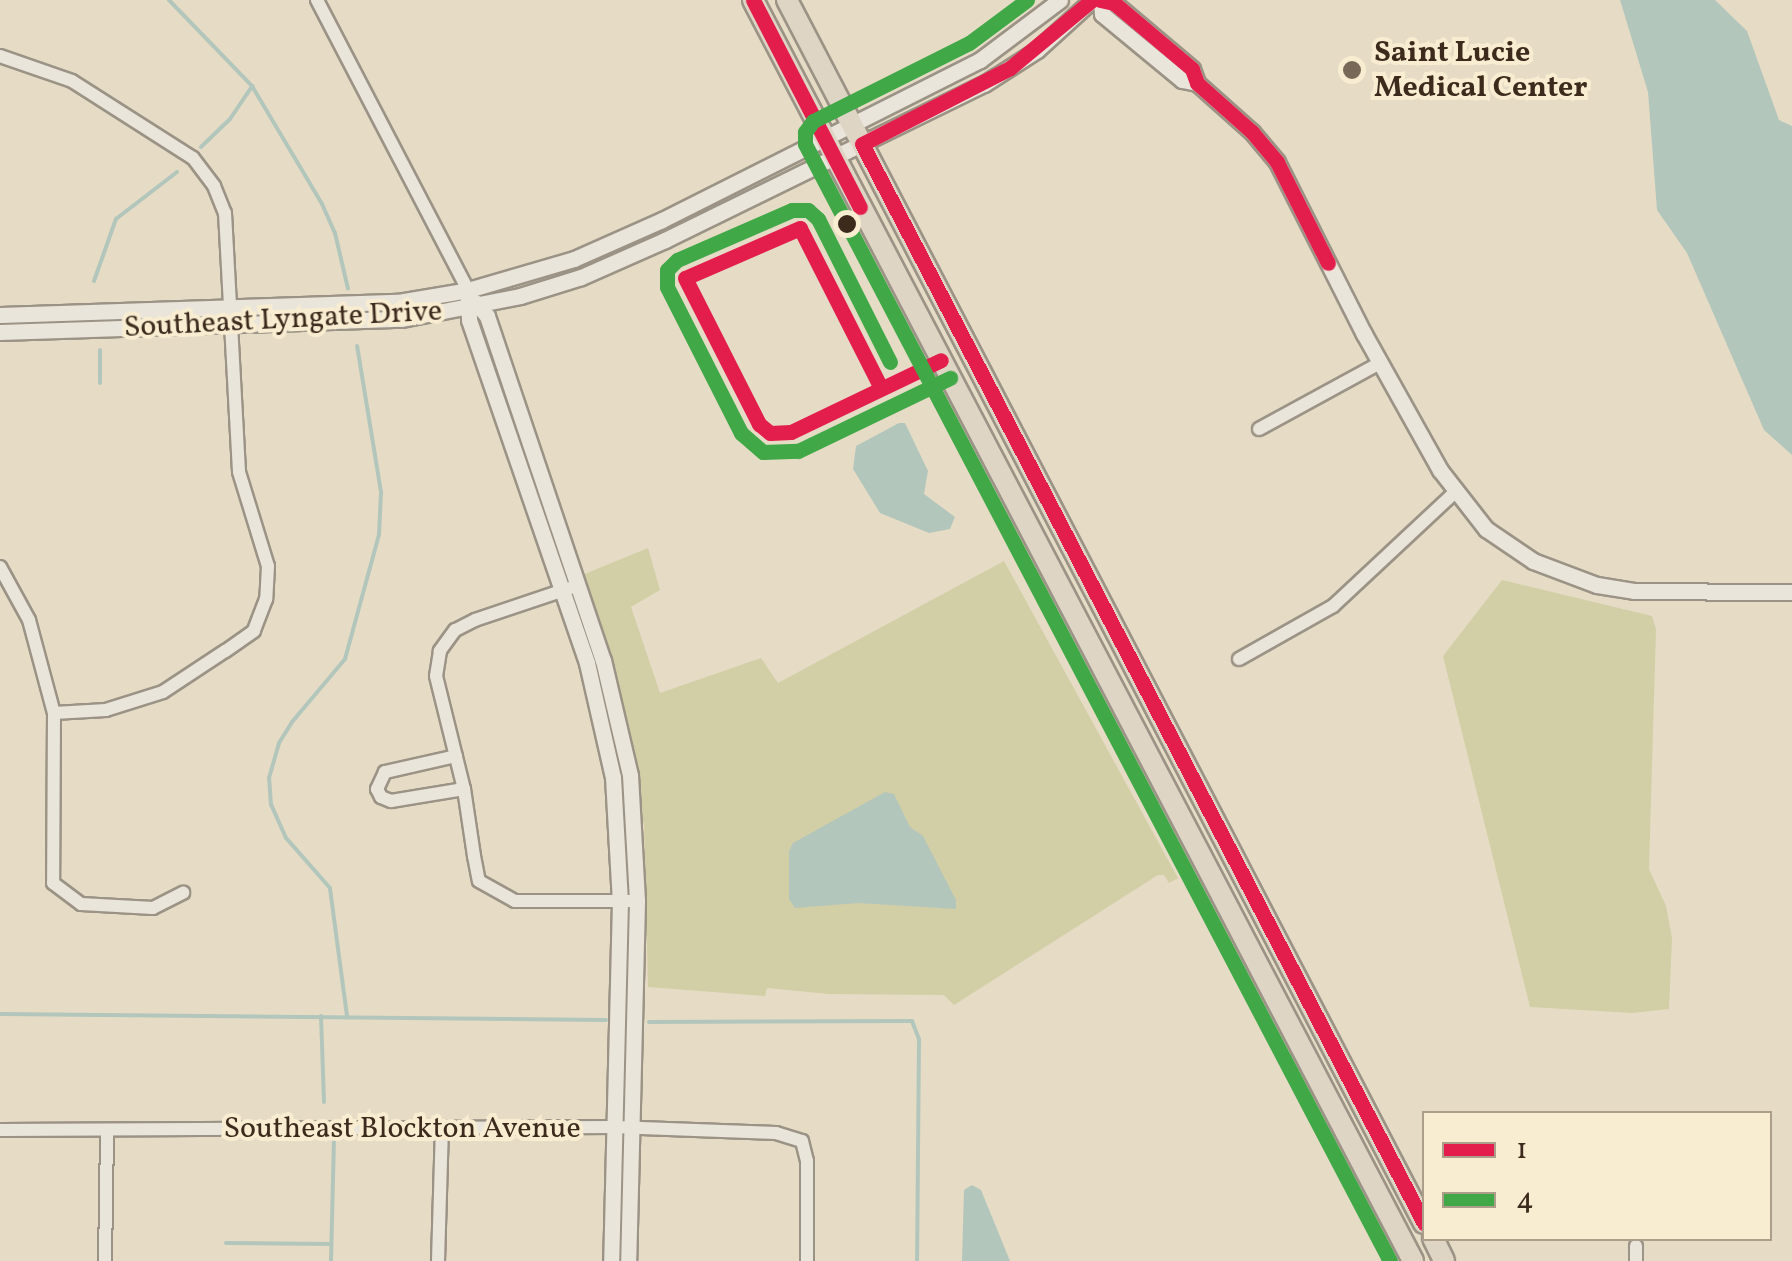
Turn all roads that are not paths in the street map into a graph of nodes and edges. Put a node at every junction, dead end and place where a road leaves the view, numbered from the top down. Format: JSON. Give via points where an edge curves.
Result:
{"nodes":[{"id":1,"x":317,"y":0,"type":"edge"},
{"id":2,"x":752,"y":0,"type":"edge"},
{"id":3,"x":787,"y":0,"type":"edge"},
{"id":4,"x":1060,"y":0,"type":"edge"},
{"id":5,"x":1098,"y":1,"type":"edge"},
{"id":6,"x":0,"y":56,"type":"edge"},
{"id":7,"x":851,"y":124,"type":"junction"},
{"id":8,"x":824,"y":138,"type":"junction"},
{"id":9,"x":862,"y":144,"type":"junction"},
{"id":10,"x":834,"y":159,"type":"junction"},
{"id":11,"x":468,"y":290,"type":"junction"},
{"id":12,"x":472,"y":307,"type":"junction"},
{"id":13,"x":231,"y":309,"type":"junction"},
{"id":14,"x":0,"y":315,"type":"edge"},
{"id":15,"x":231,"y":327,"type":"junction"},
{"id":16,"x":0,"y":332,"type":"edge"},
{"id":17,"x":1380,"y":363,"type":"junction"},
{"id":18,"x":1259,"y":429,"type":"dead end"},
{"id":19,"x":529,"y":444,"type":"junction"},
{"id":20,"x":513,"y":449,"type":"junction"},
{"id":21,"x":1454,"y":493,"type":"junction"},
{"id":22,"x":0,"y":567,"type":"edge"},
{"id":23,"x":569,"y":588,"type":"junction"},
{"id":24,"x":1792,"y":592,"type":"edge"},
{"id":25,"x":1099,"y":658,"type":"junction"},
{"id":26,"x":1240,"y":660,"type":"dead end"},
{"id":27,"x":1142,"y":680,"type":"junction"},
{"id":28,"x":1119,"y":697,"type":"junction"},
{"id":29,"x":1156,"y":708,"type":"junction"},
{"id":30,"x":54,"y":713,"type":"junction"},
{"id":31,"x":616,"y":746,"type":"junction"},
{"id":32,"x":456,"y":756,"type":"junction"},
{"id":33,"x":464,"y":788,"type":"junction"},
{"id":34,"x":182,"y":892,"type":"dead end"},
{"id":35,"x":620,"y":901,"type":"junction"},
{"id":36,"x":638,"y":901,"type":"junction"},
{"id":37,"x":442,"y":1128,"type":"junction"},
{"id":38,"x":622,"y":1128,"type":"junction"},
{"id":39,"x":0,"y":1130,"type":"edge"},
{"id":40,"x":108,"y":1131,"type":"junction"},
{"id":41,"x":1389,"y":1214,"type":"junction"},
{"id":42,"x":1422,"y":1219,"type":"edge"},
{"id":43,"x":1422,"y":1232,"type":"edge"},
{"id":44,"x":1417,"y":1260,"type":"edge"},
{"id":45,"x":106,"y":1261,"type":"edge"},
{"id":46,"x":438,"y":1261,"type":"edge"},
{"id":47,"x":612,"y":1261,"type":"edge"},
{"id":48,"x":628,"y":1261,"type":"edge"},
{"id":49,"x":807,"y":1261,"type":"edge"}],
"edges":[{"from":1,"to":11,"type":"street"},
{"from":2,"to":8,"type":"main road"},
{"from":3,"to":7,"type":"main road"},
{"from":4,"to":7,"type":"street","name":"Southeast Lyngate Drive","via":[[980,60]]},
{"from":5,"to":9,"type":"street","name":"Southeast Lyngate Drive","via":[[1010,68]]},
{"from":5,"to":17,"type":"street","via":[[1102,14],[1182,80],[1197,83],[1278,162]]},
{"from":6,"to":13,"type":"street","via":[[72,81],[192,158],[225,214]]},
{"from":7,"to":8,"type":"street","name":"Southeast Lyngate Drive"},
{"from":7,"to":9,"type":"main road"},
{"from":8,"to":10,"type":"main road"},
{"from":8,"to":11,"type":"street","name":"Southeast Lyngate Drive","via":[[574,259]]},
{"from":9,"to":10,"type":"street","name":"Southeast Lyngate Drive"},
{"from":9,"to":27,"type":"main road"},
{"from":10,"to":12,"type":"street","name":"Southeast Lyngate Drive","via":[[581,277]]},
{"from":10,"to":25,"type":"main road"},
{"from":11,"to":12,"type":"street"},
{"from":11,"to":13,"type":"street","name":"Southeast Lyngate Drive","via":[[398,302]]},
{"from":12,"to":15,"type":"street","name":"Southeast Lyngate Drive","via":[[402,319]]},
{"from":12,"to":19,"type":"street","via":[[486,316]]},
{"from":12,"to":20,"type":"street"},
{"from":13,"to":14,"type":"street","name":"Southeast Lyngate Drive"},
{"from":13,"to":15,"type":"street"},
{"from":15,"to":16,"type":"street","name":"Southeast Lyngate Drive"},
{"from":15,"to":30,"type":"street","via":[[239,472],[268,566],[254,631],[163,692],[106,710]]},
{"from":17,"to":18,"type":"street"},
{"from":17,"to":21,"type":"street"},
{"from":19,"to":20,"type":"street"},
{"from":19,"to":23,"type":"street"},
{"from":20,"to":23,"type":"street"},
{"from":21,"to":24,"type":"street","via":[[1509,547],[1576,580],[1634,591]]},
{"from":21,"to":26,"type":"street","via":[[1333,606]]},
{"from":22,"to":30,"type":"street","via":[[29,620]]},
{"from":23,"to":31,"type":"street"},
{"from":23,"to":32,"type":"street","via":[[475,620],[455,630],[440,651],[436,676]]},
{"from":25,"to":27,"type":"main road","via":[[1124,678]]},
{"from":25,"to":28,"type":"main road"},
{"from":27,"to":29,"type":"main road"},
{"from":28,"to":29,"type":"main road","via":[[1134,696]]},
{"from":28,"to":41,"type":"main road"},
{"from":29,"to":42,"type":"main road"},
{"from":30,"to":34,"type":"street","via":[[53,882],[81,904],[153,908]]},
{"from":31,"to":35,"type":"street"},
{"from":31,"to":36,"type":"street","via":[[634,801]]},
{"from":32,"to":33,"type":"street"},
{"from":32,"to":33,"type":"street","via":[[385,772],[377,788],[391,801]]},
{"from":33,"to":35,"type":"street","via":[[479,881],[496,894],[515,901]]},
{"from":35,"to":36,"type":"street"},
{"from":35,"to":38,"type":"street"},
{"from":36,"to":38,"type":"street"},
{"from":37,"to":38,"type":"street","name":"Southeast Blockton Avenue"},
{"from":37,"to":40,"type":"street","name":"Southeast Blockton Avenue"},
{"from":37,"to":46,"type":"street"},
{"from":38,"to":47,"type":"street"},
{"from":38,"to":48,"type":"street"},
{"from":38,"to":49,"type":"street","name":"Southeast Blockton Avenue","via":[[776,1133],[802,1141]]},
{"from":39,"to":40,"type":"street","name":"Southeast Blockton Avenue"},
{"from":40,"to":45,"type":"street"},
{"from":41,"to":43,"type":"main road"},
{"from":41,"to":44,"type":"main road"}]}
